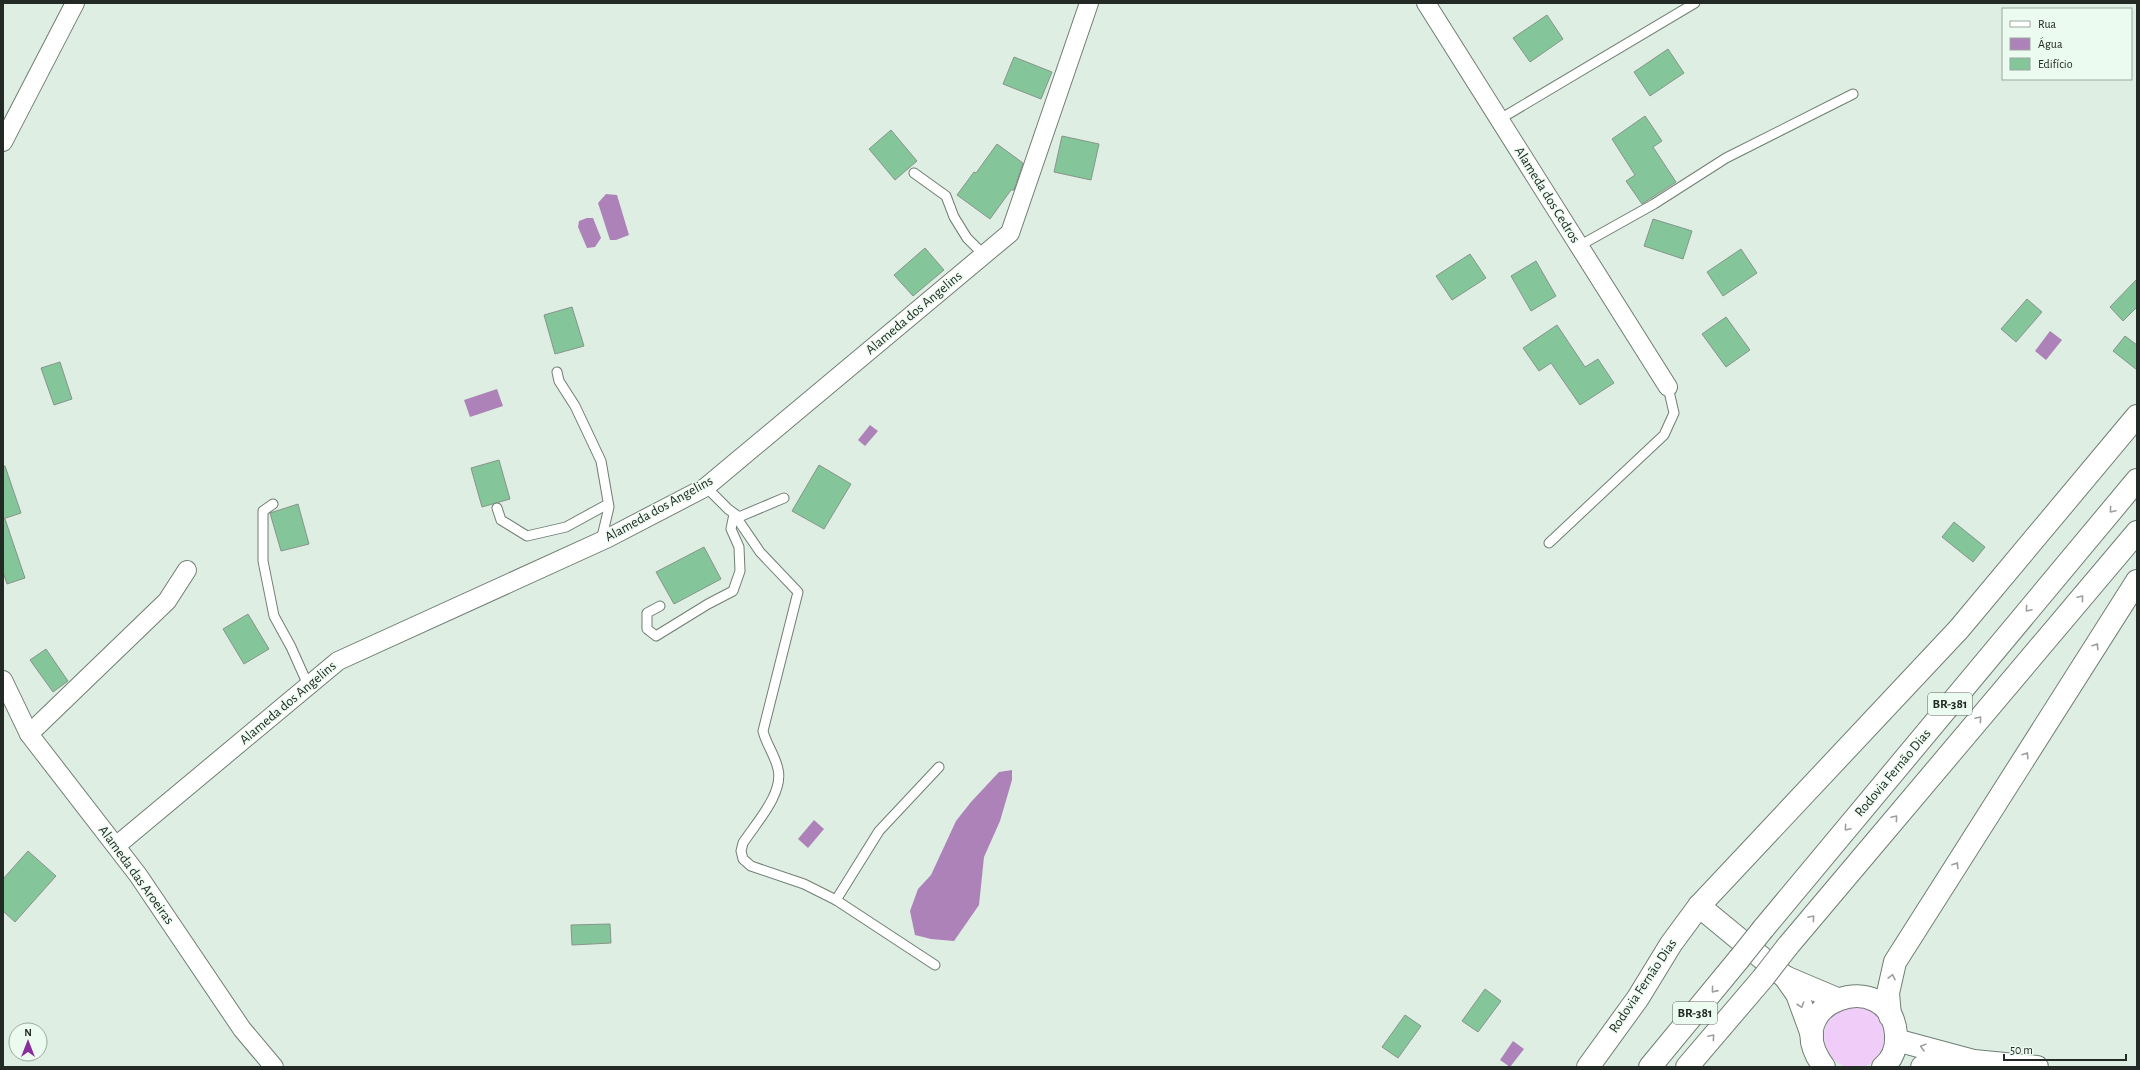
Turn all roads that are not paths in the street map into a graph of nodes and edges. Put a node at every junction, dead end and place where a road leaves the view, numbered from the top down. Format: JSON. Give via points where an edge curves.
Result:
{"nodes":[{"id":1,"x":75,"y":3,"type":"edge"},
{"id":2,"x":1089,"y":3,"type":"edge"},
{"id":3,"x":1426,"y":3,"type":"edge"},
{"id":4,"x":1695,"y":3,"type":"edge"},
{"id":5,"x":1853,"y":94,"type":"dead end"},
{"id":6,"x":1500,"y":120,"type":"junction"},
{"id":7,"x":3,"y":142,"type":"edge"},
{"id":8,"x":914,"y":173,"type":"dead end"},
{"id":9,"x":1579,"y":246,"type":"junction"},
{"id":10,"x":984,"y":255,"type":"junction"},
{"id":11,"x":557,"y":372,"type":"dead end"},
{"id":12,"x":1668,"y":387,"type":"joint"},
{"id":13,"x":2137,"y":416,"type":"edge"},
{"id":14,"x":2137,"y":480,"type":"edge"},
{"id":15,"x":706,"y":487,"type":"junction"},
{"id":16,"x":784,"y":498,"type":"dead end"},
{"id":17,"x":273,"y":504,"type":"dead end"},
{"id":18,"x":608,"y":504,"type":"junction"},
{"id":19,"x":497,"y":508,"type":"dead end"},
{"id":20,"x":734,"y":514,"type":"junction"},
{"id":21,"x":2137,"y":532,"type":"edge"},
{"id":22,"x":601,"y":541,"type":"junction"},
{"id":23,"x":1549,"y":543,"type":"dead end"},
{"id":24,"x":187,"y":570,"type":"dead end"},
{"id":25,"x":2137,"y":581,"type":"edge"},
{"id":26,"x":660,"y":606,"type":"dead end"},
{"id":27,"x":3,"y":680,"type":"edge"},
{"id":28,"x":308,"y":685,"type":"junction"},
{"id":29,"x":29,"y":734,"type":"junction"},
{"id":30,"x":939,"y":767,"type":"dead end"},
{"id":31,"x":116,"y":846,"type":"junction"},
{"id":32,"x":836,"y":900,"type":"junction"},
{"id":33,"x":1699,"y":906,"type":"junction"},
{"id":34,"x":934,"y":965,"type":"dead end"},
{"id":35,"x":1785,"y":977,"type":"junction"},
{"id":36,"x":1837,"y":999,"type":"junction"},
{"id":37,"x":1890,"y":1016,"type":"junction"},
{"id":38,"x":1812,"y":1035,"type":"junction"},
{"id":39,"x":1896,"y":1040,"type":"junction"},
{"id":40,"x":1974,"y":1061,"type":"junction"},
{"id":41,"x":274,"y":1067,"type":"edge"},
{"id":42,"x":1588,"y":1067,"type":"edge"},
{"id":43,"x":1650,"y":1067,"type":"edge"},
{"id":44,"x":1687,"y":1067,"type":"edge"},
{"id":45,"x":1824,"y":1067,"type":"edge"},
{"id":46,"x":1883,"y":1067,"type":"edge"},
{"id":47,"x":1922,"y":1067,"type":"edge"},
{"id":48,"x":2037,"y":1067,"type":"edge"}],
"edges":[{"from":1,"to":7,"type":"street"},
{"from":2,"to":10,"type":"street","name":"Alameda dos Angelins","via":[[1010,233]]},
{"from":3,"to":6,"type":"street","name":"Alameda dos Cedros"},
{"from":4,"to":6,"type":"lane"},
{"from":5,"to":9,"type":"lane","via":[[1726,158],[1654,204]]},
{"from":6,"to":9,"type":"street","name":"Alameda dos Cedros"},
{"from":8,"to":10,"type":"lane","via":[[946,196],[954,217],[967,238]]},
{"from":9,"to":12,"type":"street","name":"Alameda dos Cedros"},
{"from":10,"to":15,"type":"street","name":"Alameda dos Angelins"},
{"from":11,"to":18,"type":"lane","via":[[559,381],[575,406],[601,461]]},
{"from":12,"to":23,"type":"lane","via":[[1674,413],[1664,435]]},
{"from":13,"to":33,"type":"main road","name":"Rodovia Fernão Dias","via":[[1959,629]]},
{"from":14,"to":43,"type":"main road","name":"Rodovia Fernão Dias","number":"BR-381","one_way":true,"bridge":true},
{"from":15,"to":20,"type":"lane"},
{"from":15,"to":22,"type":"street","name":"Alameda dos Angelins"},
{"from":16,"to":20,"type":"lane","via":[[739,516]]},
{"from":17,"to":28,"type":"lane","via":[[263,511],[263,561],[274,616]]},
{"from":18,"to":19,"type":"lane","via":[[566,527],[527,536],[502,520]]},
{"from":18,"to":22,"type":"lane"},
{"from":20,"to":26,"type":"lane","via":[[731,529],[739,547],[740,571],[733,591],[656,636],[647,630],[647,613]]},
{"from":20,"to":32,"type":"lane","via":[[760,552],[798,592],[763,731],[778,767],[778,789],[743,843],[743,859],[751,866],[804,884]]},
{"from":44,"to":21,"type":"main road","number":"BR-381","one_way":true,"bridge":true},
{"from":22,"to":28,"type":"street","name":"Alameda dos Angelins","via":[[338,661]]},
{"from":24,"to":29,"type":"street","via":[[167,601]]},
{"from":37,"to":25,"type":"main road","one_way":true,"via":[[1888,993],[1895,962]]},
{"from":27,"to":29,"type":"street","name":"Alameda das Aroeiras"},
{"from":28,"to":31,"type":"street","name":"Alameda dos Angelins"},
{"from":29,"to":31,"type":"street","name":"Alameda das Aroeiras"},
{"from":30,"to":32,"type":"lane","via":[[879,831]]},
{"from":31,"to":41,"type":"street","name":"Alameda das Aroeiras","via":[[162,908],[242,1029]]},
{"from":32,"to":34,"type":"lane"},
{"from":33,"to":35,"type":"main road"},
{"from":33,"to":42,"type":"main road","name":"Rodovia Fernão Dias"},
{"from":35,"to":36,"type":"main road"},
{"from":35,"to":38,"type":"main road","one_way":true,"via":[[1797,994]]},
{"from":36,"to":37,"type":"main road","via":[[1848,995],[1861,996],[1882,1006]]},
{"from":36,"to":38,"type":"main road","via":[[1819,1014]]},
{"from":37,"to":39,"type":"main road","via":[[1895,1027]]},
{"from":38,"to":45,"type":"main road","via":[[1817,1058]]},
{"from":40,"to":39,"type":"main road","one_way":true},
{"from":39,"to":46,"type":"main road","via":[[1894,1052]]},
{"from":40,"to":47,"type":"main road"},
{"from":40,"to":48,"type":"main road"}]}
